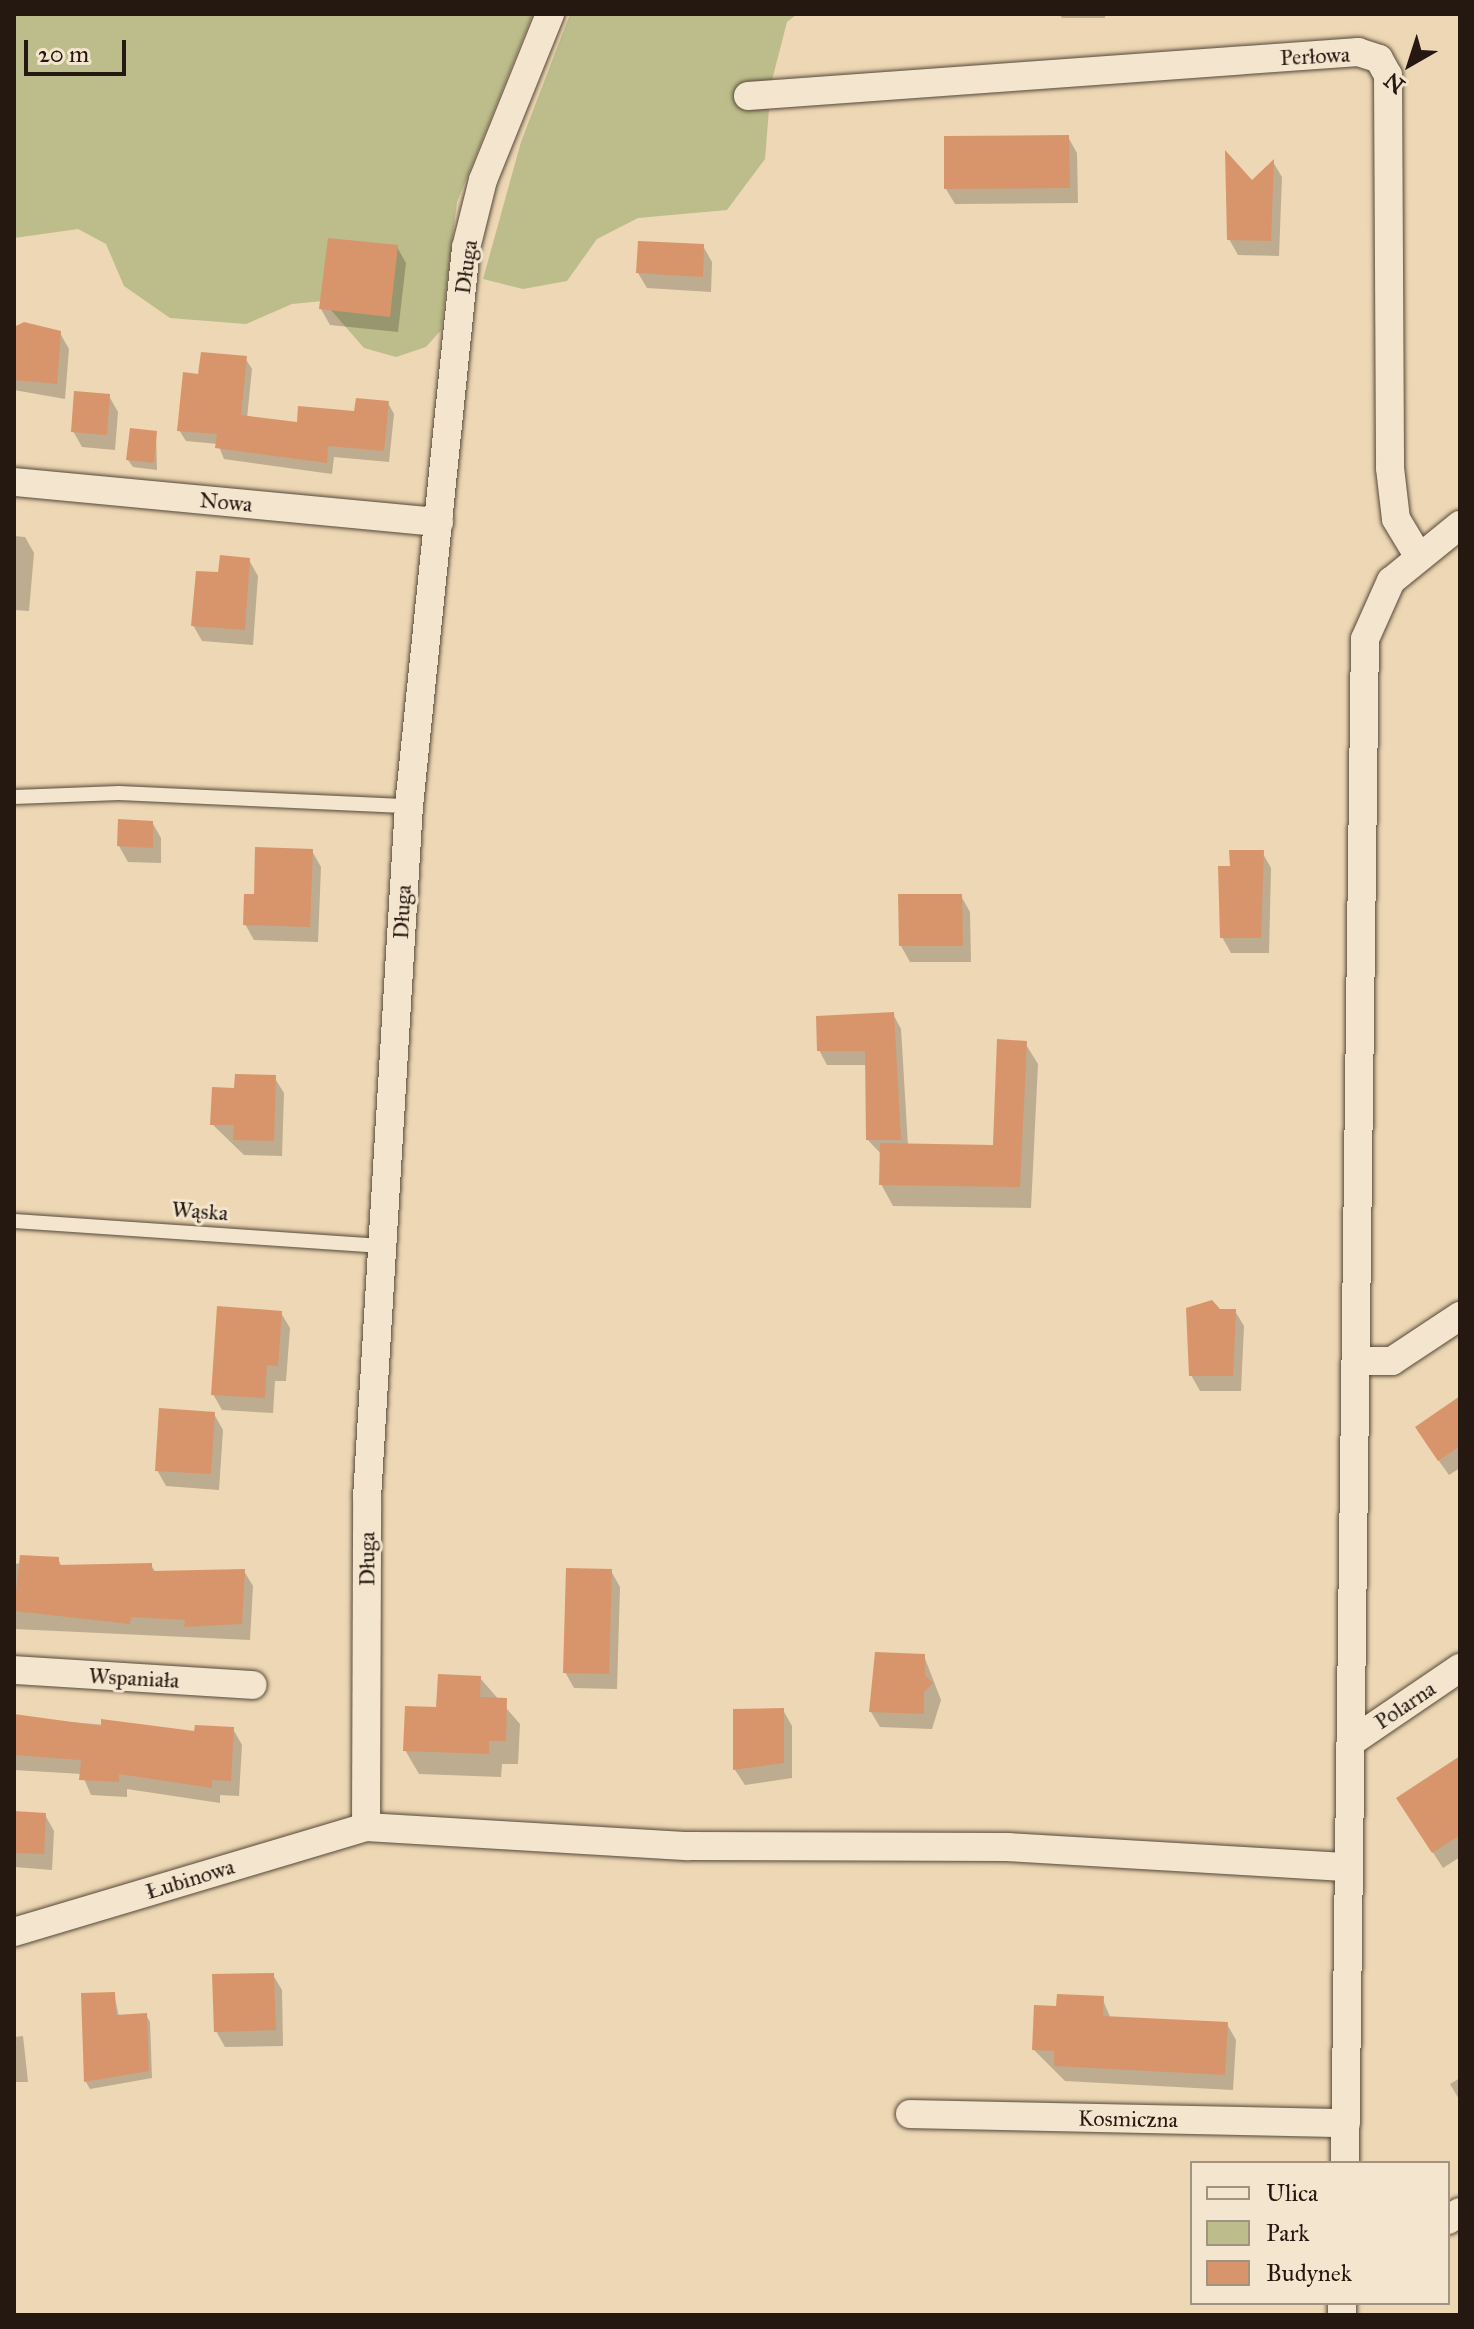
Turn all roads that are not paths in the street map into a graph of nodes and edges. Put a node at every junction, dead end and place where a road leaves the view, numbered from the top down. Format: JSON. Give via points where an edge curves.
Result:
{"nodes":[{"id":1,"x":550,"y":14,"type":"edge"},
{"id":2,"x":748,"y":96,"type":"dead end"},
{"id":3,"x":14,"y":482,"type":"edge"},
{"id":4,"x":439,"y":522,"type":"junction"},
{"id":5,"x":1460,"y":525,"type":"edge"},
{"id":6,"x":1417,"y":554,"type":"junction"},
{"id":7,"x":14,"y":797,"type":"edge"},
{"id":8,"x":409,"y":806,"type":"junction"},
{"id":9,"x":14,"y":1221,"type":"edge"},
{"id":10,"x":382,"y":1246,"type":"junction"},
{"id":11,"x":1460,"y":1316,"type":"edge"},
{"id":12,"x":1360,"y":1361,"type":"junction"},
{"id":13,"x":1460,"y":1668,"type":"edge"},
{"id":14,"x":14,"y":1670,"type":"edge"},
{"id":15,"x":253,"y":1685,"type":"dead end"},
{"id":16,"x":1351,"y":1742,"type":"junction"},
{"id":17,"x":366,"y":1827,"type":"junction"},
{"id":18,"x":1347,"y":1867,"type":"junction"},
{"id":19,"x":14,"y":1932,"type":"edge"},
{"id":20,"x":910,"y":2114,"type":"dead end"},
{"id":21,"x":1346,"y":2123,"type":"junction"},
{"id":22,"x":1345,"y":2161,"type":"edge"}],
"edges":[{"from":1,"to":4,"type":"street","name":"Długa","via":[[483,180],[466,248]]},
{"from":2,"to":6,"type":"street","name":"Perłowa","via":[[1358,52],[1379,59],[1388,75],[1390,468],[1396,519]]},
{"from":3,"to":4,"type":"street","name":"Nowa"},
{"from":4,"to":8,"type":"street","name":"Długa"},
{"from":5,"to":6,"type":"street"},
{"from":6,"to":12,"type":"street","via":[[1376,605],[1365,639]]},
{"from":7,"to":8,"type":"lane","via":[[119,793]]},
{"from":8,"to":10,"type":"street","name":"Długa"},
{"from":9,"to":10,"type":"lane","name":"Wąska"},
{"from":10,"to":17,"type":"street","name":"Długa","via":[[367,1498]]},
{"from":11,"to":12,"type":"street","via":[[1392,1361]]},
{"from":12,"to":16,"type":"street"},
{"from":13,"to":16,"type":"street","name":"Polarna"},
{"from":14,"to":15,"type":"street","name":"Wspaniała"},
{"from":16,"to":18,"type":"street"},
{"from":17,"to":18,"type":"street","name":"Łubinowa","via":[[688,1846],[1008,1847]]},
{"from":17,"to":19,"type":"street","name":"Łubinowa"},
{"from":18,"to":21,"type":"street"},
{"from":20,"to":21,"type":"street","name":"Kosmiczna"},
{"from":21,"to":22,"type":"street"}]}
